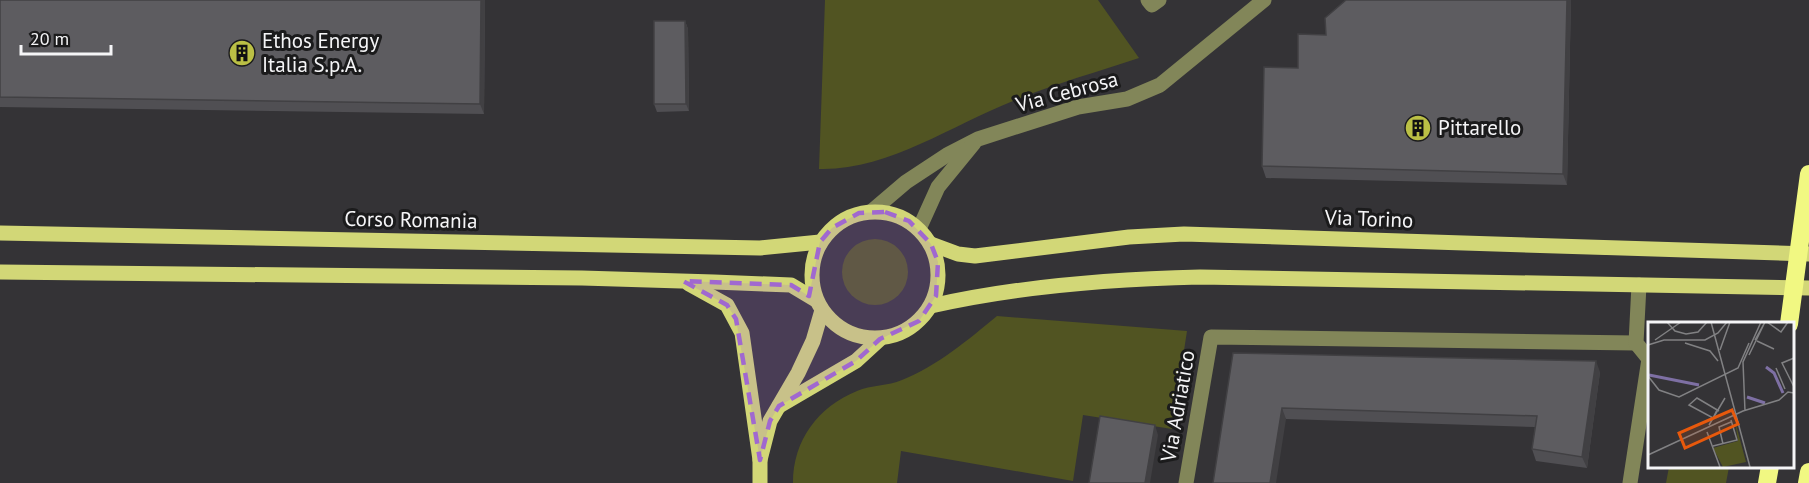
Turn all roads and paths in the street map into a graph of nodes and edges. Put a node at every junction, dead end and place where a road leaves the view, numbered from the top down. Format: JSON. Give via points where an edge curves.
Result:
{"nodes":[{"id":1,"x":1148,"y":0,"type":"edge"},
{"id":2,"x":1159,"y":0,"type":"edge"},
{"id":3,"x":1264,"y":0,"type":"edge"},
{"id":4,"x":978,"y":138,"type":"junction"},
{"id":5,"x":1809,"y":174,"type":"edge"},
{"id":6,"x":872,"y":211,"type":"junction"},
{"id":7,"x":919,"y":229,"type":"junction"},
{"id":8,"x":0,"y":233,"type":"edge"},
{"id":9,"x":820,"y":242,"type":"junction"},
{"id":10,"x":931,"y":244,"type":"junction"},
{"id":11,"x":1809,"y":254,"type":"edge"},
{"id":12,"x":0,"y":272,"type":"edge"},
{"id":13,"x":683,"y":281,"type":"junction"},
{"id":14,"x":1639,"y":285,"type":"junction"},
{"id":15,"x":1809,"y":288,"type":"edge"},
{"id":16,"x":819,"y":305,"type":"junction"},
{"id":17,"x":931,"y":306,"type":"junction"},
{"id":18,"x":1789,"y":322,"type":"edge"},
{"id":19,"x":880,"y":339,"type":"junction"},
{"id":20,"x":1636,"y":343,"type":"junction"},
{"id":21,"x":1648,"y":357,"type":"edge"},
{"id":22,"x":1648,"y":371,"type":"edge"},
{"id":23,"x":779,"y":406,"type":"junction"},
{"id":24,"x":760,"y":460,"type":"junction"},
{"id":25,"x":1770,"y":468,"type":"edge"},
{"id":26,"x":1809,"y":471,"type":"edge"},
{"id":27,"x":759,"y":483,"type":"edge"},
{"id":28,"x":1186,"y":483,"type":"edge"},
{"id":29,"x":1630,"y":483,"type":"edge"},
{"id":30,"x":1767,"y":483,"type":"edge"},
{"id":31,"x":1807,"y":483,"type":"edge"}],
"edges":[{"from":1,"to":2,"type":"street","via":[[1152,5]]},
{"from":3,"to":4,"type":"street","name":"Via Cebrosa","via":[[1160,85],[1127,99],[1078,107]]},
{"from":4,"to":6,"type":"street","name":"Via Cebrosa","via":[[946,154]]},
{"from":4,"to":7,"type":"street","via":[[938,188]]},
{"from":5,"to":18,"type":"highway","bridge":true},
{"from":6,"to":7,"type":"main road","via":[[897,215]]},
{"from":6,"to":9,"type":"main road","via":[[848,217]]},
{"from":7,"to":10,"type":"main road"},
{"from":8,"to":9,"type":"main road","name":"Corso Romania","via":[[760,248]]},
{"from":9,"to":16,"type":"main road","via":[[811,279]]},
{"from":10,"to":11,"type":"main road","name":"Via Torino","via":[[975,256],[1184,234]]},
{"from":10,"to":17,"type":"main road","via":[[939,273]]},
{"from":12,"to":13,"type":"main road"},
{"from":13,"to":16,"type":"main road","via":[[791,285]]},
{"from":13,"to":24,"type":"main road","via":[[727,305],[736,319],[742,333]]},
{"from":14,"to":15,"type":"main road"},
{"from":14,"to":17,"type":"main road","via":[[1135,278],[970,297]]},
{"from":14,"to":20,"type":"street"},
{"from":16,"to":19,"type":"main road","via":[[829,319],[847,332]]},
{"from":16,"to":23,"type":"main road","via":[[813,341]]},
{"from":17,"to":19,"type":"main road","via":[[902,333]]},
{"from":19,"to":23,"type":"main road","via":[[856,361]]},
{"from":20,"to":21,"type":"street"},
{"from":20,"to":28,"type":"street","name":"Via Adriatico","via":[[1211,337]]},
{"from":22,"to":29,"type":"street"},
{"from":23,"to":24,"type":"main road","via":[[770,421]]},
{"from":24,"to":27,"type":"main road"},
{"from":25,"to":30,"type":"highway"},
{"from":26,"to":31,"type":"highway"}]}
